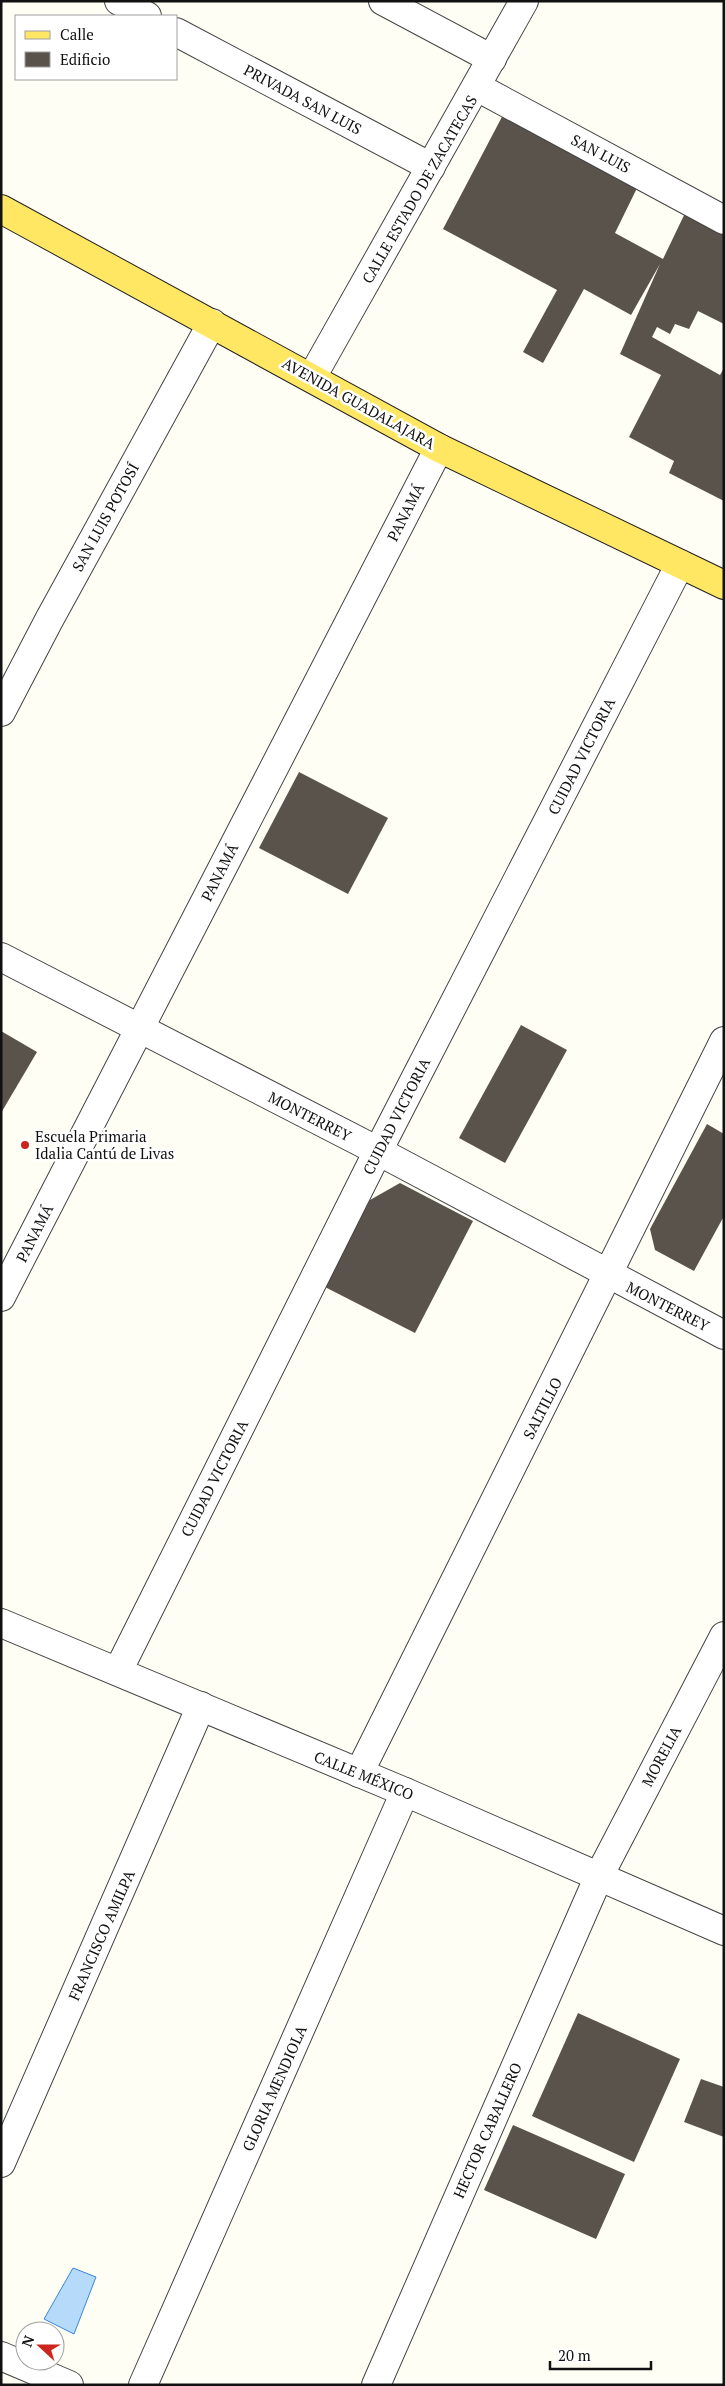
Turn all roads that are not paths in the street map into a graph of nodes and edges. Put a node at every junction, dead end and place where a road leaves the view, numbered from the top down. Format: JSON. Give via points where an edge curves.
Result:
{"nodes":[{"id":1,"x":119,"y":1,"type":"edge"},
{"id":2,"x":383,"y":1,"type":"edge"},
{"id":3,"x":524,"y":1,"type":"edge"},
{"id":4,"x":145,"y":15,"type":"edge"},
{"id":5,"x":178,"y":33,"type":"edge"},
{"id":6,"x":492,"y":59,"type":"junction"},
{"id":7,"x":478,"y":87,"type":"junction"},
{"id":8,"x":430,"y":167,"type":"junction"},
{"id":9,"x":1,"y":208,"type":"edge"},
{"id":10,"x":724,"y":220,"type":"edge"},
{"id":11,"x":212,"y":323,"type":"junction"},
{"id":12,"x":312,"y":377,"type":"junction"},
{"id":13,"x":439,"y":448,"type":"junction"},
{"id":14,"x":680,"y":564,"type":"junction"},
{"id":15,"x":724,"y":585,"type":"edge"},
{"id":16,"x":1,"y":712,"type":"edge"},
{"id":17,"x":1,"y":957,"type":"edge"},
{"id":18,"x":139,"y":1028,"type":"junction"},
{"id":19,"x":724,"y":1041,"type":"edge"},
{"id":20,"x":378,"y":1151,"type":"junction"},
{"id":21,"x":608,"y":1275,"type":"junction"},
{"id":22,"x":1,"y":1298,"type":"edge"},
{"id":23,"x":724,"y":1335,"type":"edge"},
{"id":24,"x":1,"y":1623,"type":"edge"},
{"id":25,"x":724,"y":1636,"type":"edge"},
{"id":26,"x":118,"y":1671,"type":"junction"},
{"id":27,"x":201,"y":1706,"type":"junction"},
{"id":28,"x":359,"y":1773,"type":"junction"},
{"id":29,"x":405,"y":1792,"type":"junction"},
{"id":30,"x":599,"y":1876,"type":"junction"},
{"id":31,"x":724,"y":1932,"type":"edge"},
{"id":32,"x":1,"y":2163,"type":"edge"},
{"id":33,"x":1,"y":2356,"type":"edge"},
{"id":34,"x":70,"y":2385,"type":"edge"},
{"id":35,"x":144,"y":2385,"type":"edge"},
{"id":36,"x":376,"y":2385,"type":"edge"}],
"edges":[{"from":1,"to":4,"type":"street"},
{"from":2,"to":6,"type":"street"},
{"from":3,"to":6,"type":"street","name":"CALLE ESTADO DE ZACATECAS"},
{"from":5,"to":8,"type":"street","name":"PRIVADA SAN LUIS"},
{"from":6,"to":7,"type":"street","name":"CALLE ESTADO DE ZACATECAS"},
{"from":7,"to":8,"type":"street","name":"CALLE ESTADO DE ZACATECAS"},
{"from":7,"to":10,"type":"street","name":"SAN LUIS"},
{"from":8,"to":12,"type":"street","name":"CALLE ESTADO DE ZACATECAS"},
{"from":9,"to":11,"type":"main road","name":"AVENIDA GUADALAJARA"},
{"from":11,"to":12,"type":"main road","name":"AVENIDA GUADALAJARA"},
{"from":11,"to":16,"type":"street","name":"SAN LUIS POTOSÍ"},
{"from":12,"to":13,"type":"main road","name":"AVENIDA GUADALAJARA"},
{"from":13,"to":14,"type":"main road","name":"AVENIDA GUADALAJARA"},
{"from":13,"to":18,"type":"street","name":"PANAMÁ"},
{"from":14,"to":15,"type":"main road","name":"AVENIDA GUADALAJARA"},
{"from":14,"to":20,"type":"street","name":"CUIDAD VICTORIA"},
{"from":17,"to":18,"type":"street","name":"MONTERREY"},
{"from":18,"to":20,"type":"street","name":"MONTERREY"},
{"from":18,"to":22,"type":"street","name":"PANAMÁ"},
{"from":19,"to":21,"type":"street","name":"SALTILLO"},
{"from":20,"to":21,"type":"street","name":"MONTERREY"},
{"from":20,"to":26,"type":"street","name":"CUIDAD VICTORIA"},
{"from":21,"to":23,"type":"street","name":"MONTERREY"},
{"from":21,"to":28,"type":"street","name":"SALTILLO"},
{"from":24,"to":26,"type":"street","name":"CALLE MÉXICO"},
{"from":25,"to":30,"type":"street","name":"MORELIA"},
{"from":26,"to":27,"type":"street","name":"CALLE MÉXICO"},
{"from":27,"to":28,"type":"street","name":"CALLE MÉXICO"},
{"from":27,"to":32,"type":"street","name":"FRANCISCO AMILPA"},
{"from":28,"to":29,"type":"street","name":"CALLE MÉXICO"},
{"from":29,"to":30,"type":"street","name":"CALLE MÉXICO"},
{"from":29,"to":35,"type":"street","name":"GLORIA MENDIOLA"},
{"from":30,"to":31,"type":"street","name":"CALLE MÉXICO"},
{"from":30,"to":36,"type":"street","name":"HECTOR CABALLERO"},
{"from":33,"to":34,"type":"street"}]}
